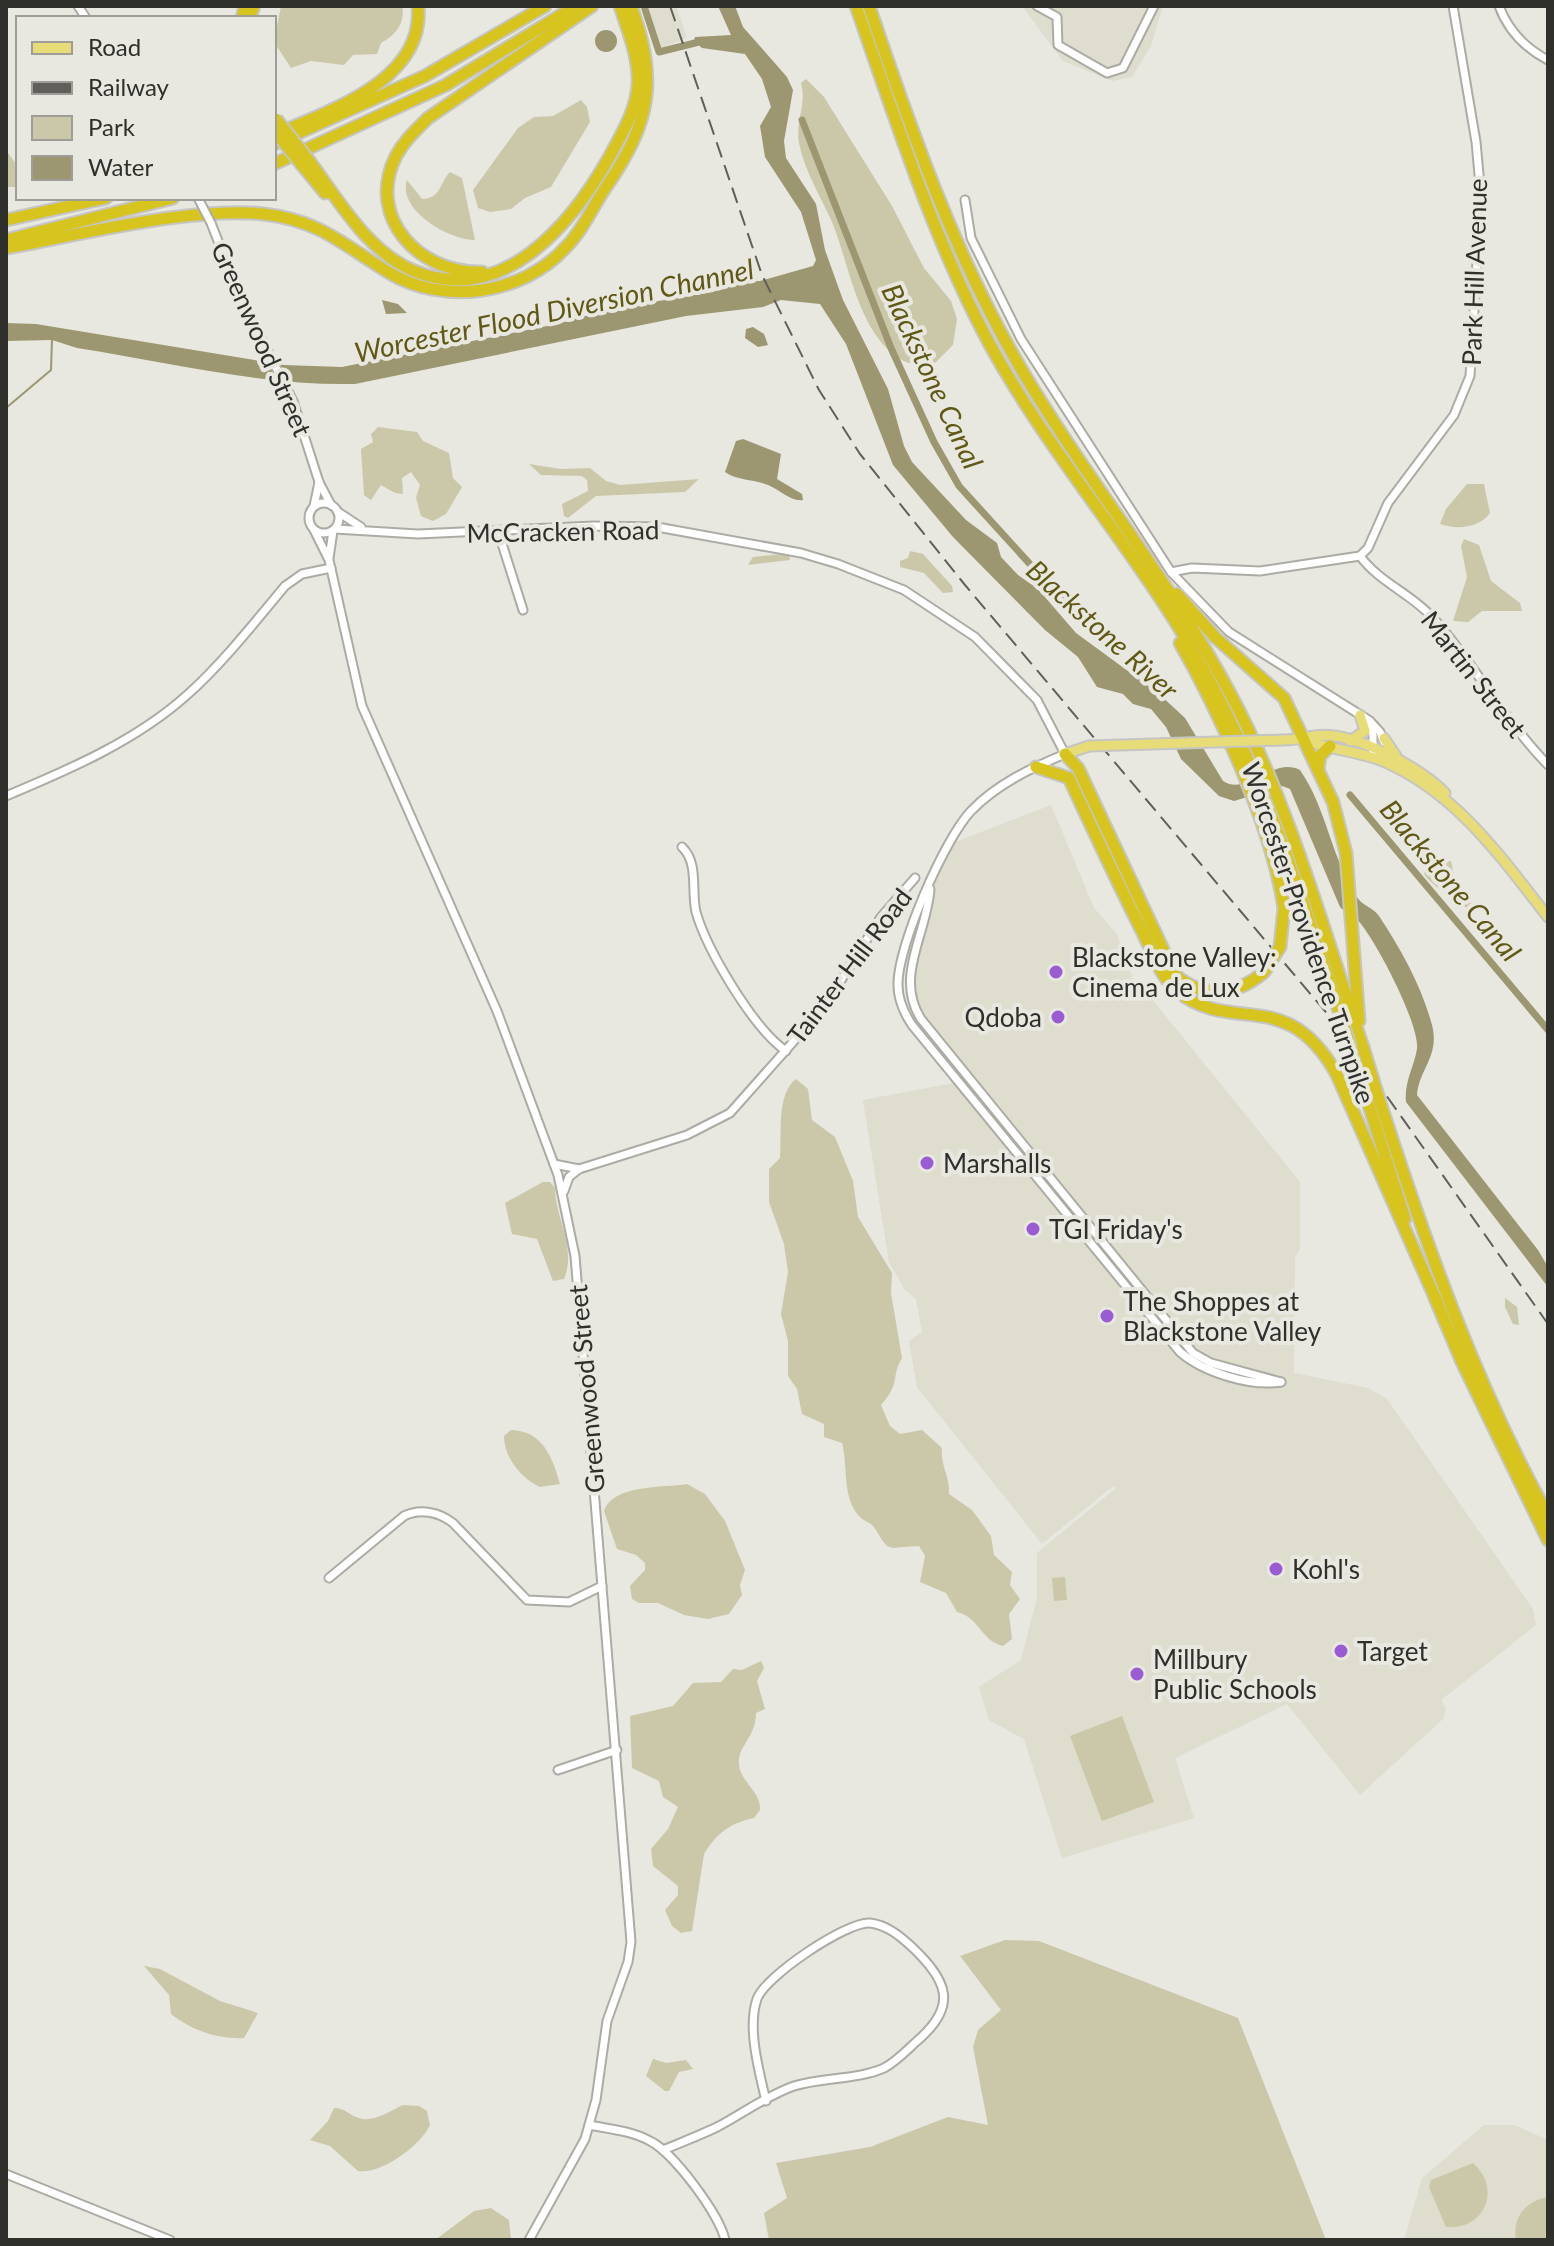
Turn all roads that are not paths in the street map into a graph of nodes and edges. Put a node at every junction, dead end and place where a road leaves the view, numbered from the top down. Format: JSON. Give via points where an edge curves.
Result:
{"nodes":[{"id":1,"x":418,"y":6,"type":"edge"},
{"id":2,"x":545,"y":6,"type":"edge"},
{"id":3,"x":576,"y":6,"type":"edge"},
{"id":4,"x":592,"y":6,"type":"edge"},
{"id":5,"x":620,"y":6,"type":"edge"},
{"id":6,"x":631,"y":6,"type":"edge"},
{"id":7,"x":848,"y":6,"type":"edge"},
{"id":8,"x":856,"y":6,"type":"edge"},
{"id":9,"x":869,"y":6,"type":"edge"},
{"id":10,"x":1037,"y":6,"type":"edge"},
{"id":11,"x":1154,"y":6,"type":"edge"},
{"id":12,"x":1453,"y":6,"type":"edge"},
{"id":13,"x":1499,"y":6,"type":"edge"},
{"id":14,"x":1548,"y":60,"type":"edge"},
{"id":15,"x":891,"y":112,"type":"junction"},
{"id":16,"x":276,"y":125,"type":"edge"},
{"id":17,"x":276,"y":126,"type":"edge"},
{"id":18,"x":276,"y":143,"type":"edge"},
{"id":19,"x":276,"y":163,"type":"edge"},
{"id":20,"x":306,"y":164,"type":"junction"},
{"id":21,"x":97,"y":200,"type":"edge"},
{"id":22,"x":165,"y":200,"type":"edge"},
{"id":23,"x":199,"y":200,"type":"edge"},
{"id":24,"x":965,"y":200,"type":"dead end"},
{"id":25,"x":6,"y":220,"type":"edge"},
{"id":26,"x":6,"y":240,"type":"edge"},
{"id":27,"x":6,"y":248,"type":"edge"},
{"id":28,"x":506,"y":269,"type":"junction"},
{"id":29,"x":407,"y":280,"type":"junction"},
{"id":30,"x":319,"y":482,"type":"junction"},
{"id":31,"x":331,"y":505,"type":"junction"},
{"id":32,"x":314,"y":506,"type":"junction"},
{"id":33,"x":338,"y":512,"type":"junction"},
{"id":34,"x":363,"y":528,"type":"junction"},
{"id":35,"x":314,"y":530,"type":"junction"},
{"id":36,"x":334,"y":530,"type":"junction"},
{"id":37,"x":498,"y":531,"type":"junction"},
{"id":38,"x":1118,"y":540,"type":"junction"},
{"id":39,"x":1146,"y":556,"type":"junction"},
{"id":40,"x":1360,"y":556,"type":"junction"},
{"id":41,"x":330,"y":564,"type":"junction"},
{"id":42,"x":1171,"y":572,"type":"junction"},
{"id":43,"x":523,"y":610,"type":"dead end"},
{"id":44,"x":1360,"y":715,"type":"junction"},
{"id":45,"x":1384,"y":738,"type":"junction"},
{"id":46,"x":1305,"y":740,"type":"junction"},
{"id":47,"x":1348,"y":741,"type":"junction"},
{"id":48,"x":1330,"y":746,"type":"junction"},
{"id":49,"x":1065,"y":754,"type":"junction"},
{"id":50,"x":1378,"y":755,"type":"junction"},
{"id":51,"x":1399,"y":759,"type":"junction"},
{"id":52,"x":1259,"y":765,"type":"junction"},
{"id":53,"x":1548,"y":765,"type":"edge"},
{"id":54,"x":1036,"y":767,"type":"junction"},
{"id":55,"x":1318,"y":769,"type":"junction"},
{"id":56,"x":1069,"y":778,"type":"junction"},
{"id":57,"x":1271,"y":794,"type":"junction"},
{"id":58,"x":6,"y":796,"type":"edge"},
{"id":59,"x":1457,"y":808,"type":"junction"},
{"id":60,"x":682,"y":847,"type":"dead end"},
{"id":61,"x":915,"y":878,"type":"dead end"},
{"id":62,"x":930,"y":887,"type":"junction"},
{"id":63,"x":1548,"y":917,"type":"edge"},
{"id":64,"x":1363,"y":1047,"type":"junction"},
{"id":65,"x":786,"y":1051,"type":"junction"},
{"id":66,"x":554,"y":1164,"type":"junction"},
{"id":67,"x":579,"y":1169,"type":"junction"},
{"id":68,"x":563,"y":1192,"type":"junction"},
{"id":69,"x":1437,"y":1302,"type":"junction"},
{"id":70,"x":1548,"y":1516,"type":"edge"},
{"id":71,"x":1548,"y":1540,"type":"edge"},
{"id":72,"x":329,"y":1578,"type":"dead end"},
{"id":73,"x":602,"y":1586,"type":"junction"},
{"id":74,"x":617,"y":1750,"type":"junction"},
{"id":75,"x":558,"y":1770,"type":"dead end"},
{"id":76,"x":766,"y":2101,"type":"junction"},
{"id":77,"x":589,"y":2125,"type":"junction"},
{"id":78,"x":663,"y":2150,"type":"junction"},
{"id":79,"x":6,"y":2174,"type":"edge"},
{"id":80,"x":170,"y":2240,"type":"edge"},
{"id":81,"x":529,"y":2240,"type":"edge"},
{"id":82,"x":725,"y":2240,"type":"edge"}],
"edges":[{"from":1,"to":16,"type":"highway","via":[[417,35],[396,69],[332,109]]},
{"from":2,"to":18,"type":"highway","via":[[425,76]]},
{"from":3,"to":19,"type":"highway","via":[[446,85]]},
{"from":4,"to":28,"type":"highway","via":[[428,118],[408,137],[392,167],[387,190],[391,217],[404,241],[434,263],[475,272]]},
{"from":5,"to":28,"type":"highway","via":[[638,71],[631,117],[571,214],[533,254]]},
{"from":6,"to":29,"type":"highway","via":[[648,59],[646,108],[631,149],[566,248],[529,275],[502,286],[456,292]]},
{"from":7,"to":15,"type":"highway"},
{"from":8,"to":15,"type":"highway","name":"Worcester-Providence Turnpike"},
{"from":9,"to":39,"type":"highway","name":"Worcester-Providence Turnpike","via":[[937,197],[994,319],[1059,429]]},
{"from":10,"to":11,"type":"street","via":[[1057,17],[1058,45],[1107,73],[1123,68]]},
{"from":12,"to":40,"type":"street","name":"Park Hill Avenue","via":[[1481,196],[1470,376],[1454,415],[1388,503]]},
{"from":13,"to":14,"type":"street","via":[[1520,40]]},
{"from":15,"to":38,"type":"highway","name":"Worcester-Providence Turnpike","via":[[930,219],[988,341]]},
{"from":17,"to":20,"type":"highway","bridge":true},
{"from":20,"to":28,"type":"highway","via":[[368,238],[411,270],[457,280]]},
{"from":20,"to":29,"type":"highway","via":[[364,244]]},
{"from":21,"to":25,"type":"highway"},
{"from":22,"to":26,"type":"highway"},
{"from":23,"to":30,"type":"street","name":"Greenwood Street","bridge":true,"via":[[239,295],[285,383]]},
{"from":24,"to":42,"type":"street","via":[[971,238],[1021,339]]},
{"from":27,"to":29,"type":"highway","via":[[180,219],[263,214],[334,234]]},
{"from":30,"to":31,"type":"street","name":"Greenwood Street"},
{"from":30,"to":32,"type":"street","name":"Greenwood Street"},
{"from":31,"to":32,"type":"street"},
{"from":31,"to":33,"type":"street"},
{"from":32,"to":35,"type":"street","via":[[308,518]]},
{"from":33,"to":34,"type":"street","name":"McCracken Road"},
{"from":33,"to":36,"type":"street"},
{"from":34,"to":36,"type":"street","name":"McCracken Road"},
{"from":34,"to":37,"type":"street","name":"McCracken Road","via":[[418,534]]},
{"from":35,"to":36,"type":"street"},
{"from":35,"to":41,"type":"street","name":"Greenwood Street"},
{"from":36,"to":41,"type":"street","name":"Greenwood Street"},
{"from":37,"to":43,"type":"street"},
{"from":37,"to":49,"type":"street","name":"McCracken Road","via":[[657,527],[838,564],[924,601],[975,637],[1042,707]]},
{"from":38,"to":49,"type":"highway","bridge":true,"via":[[1185,652],[1275,862],[1284,908],[1280,947],[1264,972],[1226,992],[1202,991],[1175,975],[1078,768]]},
{"from":38,"to":52,"type":"highway","name":"Worcester-Providence Turnpike","via":[[1195,653]]},
{"from":39,"to":46,"type":"highway","via":[[1215,637],[1284,698]]},
{"from":39,"to":52,"type":"highway","name":"Worcester-Providence Turnpike","via":[[1210,657]]},
{"from":40,"to":42,"type":"street","via":[[1260,571]]},
{"from":40,"to":53,"type":"street","name":"Martin Street","via":[[1435,620]]},
{"from":41,"to":58,"type":"street","via":[[285,586],[188,694],[155,720]]},
{"from":41,"to":66,"type":"street","name":"Greenwood Street","via":[[367,717],[497,1011]]},
{"from":42,"to":44,"type":"street","via":[[1229,632]]},
{"from":44,"to":45,"type":"street"},
{"from":44,"to":47,"type":"main road","via":[[1365,731]]},
{"from":44,"to":50,"type":"street","via":[[1373,733]]},
{"from":45,"to":50,"type":"street"},
{"from":45,"to":51,"type":"main road"},
{"from":46,"to":47,"type":"main road","via":[[1315,736]]},
{"from":46,"to":48,"type":"main road"},
{"from":46,"to":49,"type":"main road","bridge":true,"via":[[1089,746]]},
{"from":46,"to":55,"type":"highway"},
{"from":47,"to":50,"type":"main road"},
{"from":48,"to":50,"type":"main road"},
{"from":48,"to":55,"type":"highway","via":[[1320,756]]},
{"from":49,"to":54,"type":"street"},
{"from":49,"to":56,"type":"highway"},
{"from":50,"to":51,"type":"main road"},
{"from":50,"to":59,"type":"main road"},
{"from":51,"to":59,"type":"main road","via":[[1439,787]]},
{"from":52,"to":57,"type":"highway","name":"Worcester-Providence Turnpike"},
{"from":54,"to":56,"type":"highway"},
{"from":54,"to":62,"type":"street","via":[[1000,786],[969,812],[945,846]]},
{"from":55,"to":64,"type":"highway","via":[[1343,835]]},
{"from":56,"to":69,"type":"highway","via":[[1161,970],[1176,990],[1204,1007],[1283,1021],[1323,1051]]},
{"from":57,"to":64,"type":"highway","name":"Worcester-Providence Turnpike"},
{"from":57,"to":69,"type":"highway","name":"Worcester-Providence Turnpike","bridge":true,"via":[[1407,1226]]},
{"from":59,"to":63,"type":"main road"},
{"from":60,"to":65,"type":"street","via":[[690,857],[695,907],[710,946],[761,1029]]},
{"from":61,"to":65,"type":"street","name":"Tainter Hill Road","via":[[881,917],[824,1007]]},
{"from":62,"to":62,"type":"street","via":[[898,976],[902,1006],[912,1025],[1180,1352],[1209,1370],[1281,1382],[1193,1353],[921,1019],[909,977]]},
{"from":64,"to":70,"type":"highway","name":"Worcester-Providence Turnpike","bridge":true,"via":[[1431,1256],[1486,1388]]},
{"from":65,"to":67,"type":"street","name":"Tainter Hill Road","via":[[724,1117],[687,1135]]},
{"from":66,"to":67,"type":"street","name":"Tainter Hill Road"},
{"from":66,"to":68,"type":"street","name":"Greenwood Street"},
{"from":67,"to":68,"type":"street"},
{"from":68,"to":73,"type":"street","name":"Greenwood Street","via":[[575,1256]]},
{"from":69,"to":71,"type":"highway","name":"Worcester-Providence Turnpike"},
{"from":72,"to":73,"type":"street","via":[[404,1516],[419,1511],[453,1523],[527,1600],[569,1602]]},
{"from":73,"to":74,"type":"street","name":"Greenwood Street"},
{"from":74,"to":75,"type":"street"},
{"from":74,"to":77,"type":"street","name":"Greenwood Street","via":[[630,1953],[607,2021]]},
{"from":76,"to":76,"type":"street","via":[[792,2087],[883,2068],[897,2058],[942,2013],[943,1986],[931,1966],[893,1931],[863,1923],[771,1978],[758,1995],[754,2016]]},
{"from":76,"to":78,"type":"street"},
{"from":77,"to":78,"type":"street","via":[[638,2136]]},
{"from":77,"to":81,"type":"street","name":"Greenwood Street","via":[[576,2160]]},
{"from":78,"to":82,"type":"street","via":[[719,2223]]},
{"from":79,"to":80,"type":"street"}]}
